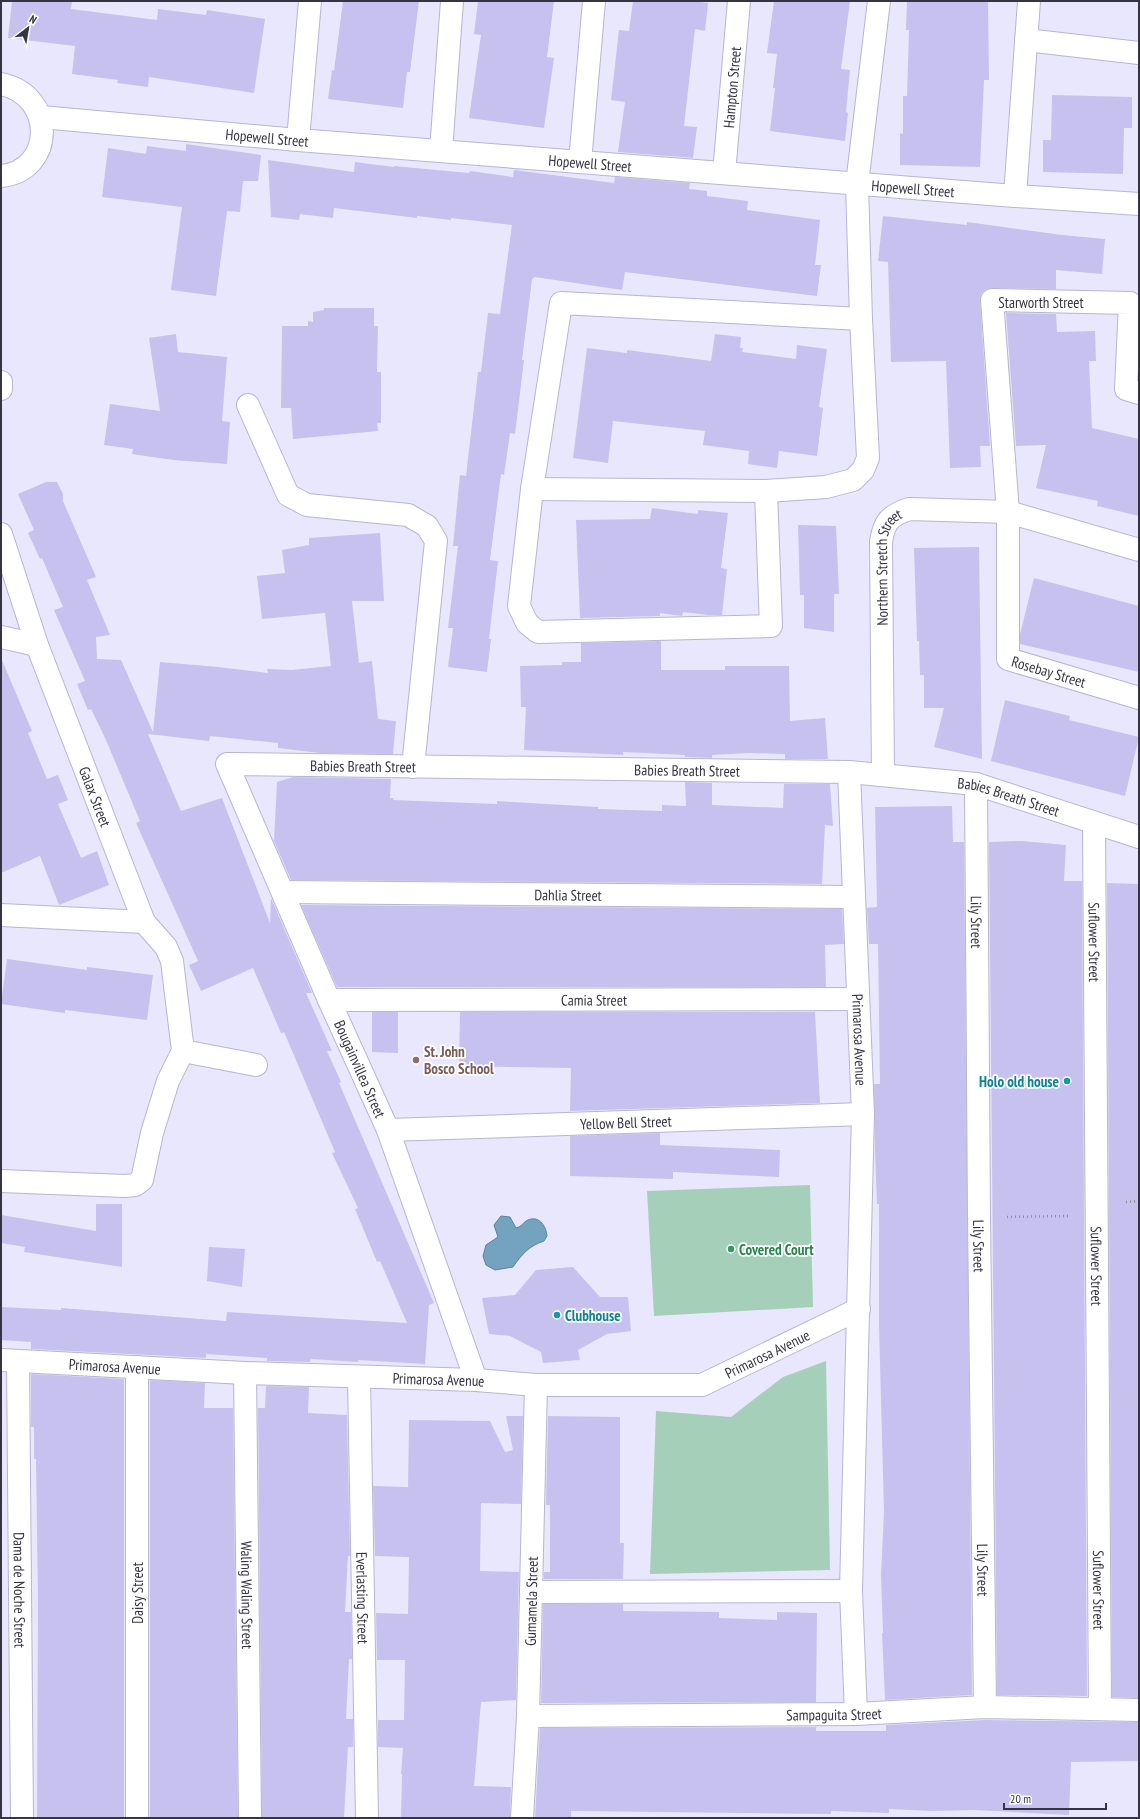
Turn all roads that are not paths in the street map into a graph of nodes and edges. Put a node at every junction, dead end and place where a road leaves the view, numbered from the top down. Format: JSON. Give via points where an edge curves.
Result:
{"nodes":[{"id":1,"x":310,"y":1,"type":"edge"},
{"id":2,"x":452,"y":1,"type":"edge"},
{"id":3,"x":594,"y":1,"type":"edge"},
{"id":4,"x":739,"y":1,"type":"edge"},
{"id":5,"x":879,"y":1,"type":"edge"},
{"id":6,"x":1029,"y":1,"type":"edge"},
{"id":7,"x":1026,"y":40,"type":"junction"},
{"id":8,"x":1139,"y":53,"type":"edge"},
{"id":9,"x":1,"y":84,"type":"edge"},
{"id":10,"x":41,"y":117,"type":"junction"},
{"id":11,"x":298,"y":140,"type":"junction"},
{"id":12,"x":441,"y":151,"type":"junction"},
{"id":13,"x":580,"y":162,"type":"junction"},
{"id":14,"x":724,"y":173,"type":"junction"},
{"id":15,"x":1,"y":176,"type":"edge"},
{"id":16,"x":857,"y":184,"type":"junction"},
{"id":17,"x":1015,"y":196,"type":"junction"},
{"id":18,"x":1139,"y":204,"type":"edge"},
{"id":19,"x":861,"y":319,"type":"junction"},
{"id":20,"x":1,"y":382,"type":"edge"},
{"id":21,"x":1,"y":389,"type":"edge"},
{"id":22,"x":1139,"y":393,"type":"edge"},
{"id":23,"x":248,"y":405,"type":"dead end"},
{"id":24,"x":532,"y":489,"type":"junction"},
{"id":25,"x":766,"y":491,"type":"junction"},
{"id":26,"x":1008,"y":512,"type":"junction"},
{"id":27,"x":1,"y":534,"type":"edge"},
{"id":28,"x":1139,"y":550,"type":"edge"},
{"id":29,"x":1,"y":637,"type":"edge"},
{"id":30,"x":37,"y":645,"type":"junction"},
{"id":31,"x":1139,"y":698,"type":"edge"},
{"id":32,"x":227,"y":764,"type":"joint"},
{"id":33,"x":413,"y":767,"type":"junction"},
{"id":34,"x":849,"y":772,"type":"junction"},
{"id":35,"x":883,"y":775,"type":"junction"},
{"id":36,"x":976,"y":784,"type":"junction"},
{"id":37,"x":1094,"y":823,"type":"junction"},
{"id":38,"x":1139,"y":837,"type":"edge"},
{"id":39,"x":283,"y":892,"type":"junction"},
{"id":40,"x":853,"y":897,"type":"junction"},
{"id":41,"x":1,"y":915,"type":"edge"},
{"id":42,"x":144,"y":922,"type":"junction"},
{"id":43,"x":858,"y":999,"type":"junction"},
{"id":44,"x":329,"y":1000,"type":"junction"},
{"id":45,"x":183,"y":1051,"type":"junction"},
{"id":46,"x":256,"y":1065,"type":"dead end"},
{"id":47,"x":863,"y":1114,"type":"junction"},
{"id":48,"x":388,"y":1130,"type":"junction"},
{"id":49,"x":1,"y":1181,"type":"edge"},
{"id":50,"x":859,"y":1309,"type":"junction"},
{"id":51,"x":9,"y":1361,"type":"edge"},
{"id":52,"x":137,"y":1368,"type":"junction"},
{"id":53,"x":245,"y":1373,"type":"junction"},
{"id":54,"x":359,"y":1377,"type":"junction"},
{"id":55,"x":476,"y":1380,"type":"junction"},
{"id":56,"x":536,"y":1385,"type":"junction"},
{"id":57,"x":851,"y":1591,"type":"junction"},
{"id":58,"x":530,"y":1592,"type":"junction"},
{"id":59,"x":985,"y":1707,"type":"junction"},
{"id":60,"x":1100,"y":1710,"type":"junction"},
{"id":61,"x":1139,"y":1710,"type":"edge"},
{"id":62,"x":856,"y":1714,"type":"junction"},
{"id":63,"x":528,"y":1716,"type":"junction"},
{"id":64,"x":22,"y":1818,"type":"edge"},
{"id":65,"x":137,"y":1818,"type":"edge"},
{"id":66,"x":250,"y":1818,"type":"edge"},
{"id":67,"x":367,"y":1818,"type":"edge"},
{"id":68,"x":522,"y":1818,"type":"edge"}],
"edges":[{"from":1,"to":11,"type":"street"},
{"from":2,"to":12,"type":"street"},
{"from":3,"to":13,"type":"street"},
{"from":4,"to":14,"type":"street","name":"Hampton Street"},
{"from":5,"to":16,"type":"street"},
{"from":6,"to":7,"type":"street"},
{"from":7,"to":8,"type":"street"},
{"from":7,"to":17,"type":"street"},
{"from":9,"to":10,"type":"street","via":[[12,86],[25,94]]},
{"from":10,"to":11,"type":"street","name":"Hopewell Street"},
{"from":10,"to":15,"type":"street","via":[[40,146],[33,159],[22,169]]},
{"from":11,"to":12,"type":"street","name":"Hopewell Street"},
{"from":12,"to":13,"type":"street","name":"Hopewell Street"},
{"from":13,"to":14,"type":"street","name":"Hopewell Street"},
{"from":14,"to":16,"type":"street","name":"Hopewell Street"},
{"from":16,"to":17,"type":"street","name":"Hopewell Street"},
{"from":16,"to":19,"type":"street"},
{"from":17,"to":18,"type":"street","name":"Hopewell Street"},
{"from":19,"to":24,"type":"street","via":[[561,303]]},
{"from":19,"to":25,"type":"street","via":[[868,458],[863,470],[853,480],[840,484]]},
{"from":20,"to":21,"type":"street"},
{"from":22,"to":26,"type":"street","name":"Starworth Street","via":[[1126,389],[1130,303],[992,300]]},
{"from":23,"to":33,"type":"street","via":[[288,495],[307,505],[408,515],[427,526],[436,541]]},
{"from":24,"to":25,"type":"street"},
{"from":24,"to":25,"type":"street","via":[[520,606],[527,623],[538,632],[771,626]]},
{"from":26,"to":28,"type":"street","name":"Northern Stretch Street"},
{"from":26,"to":31,"type":"street","name":"Rosebay Street","via":[[1008,659]]},
{"from":26,"to":35,"type":"street","name":"Northern Stretch Street","via":[[908,509],[897,513],[883,528]]},
{"from":27,"to":30,"type":"street","name":"Galax Street"},
{"from":29,"to":30,"type":"street"},
{"from":30,"to":42,"type":"street","name":"Galax Street"},
{"from":32,"to":33,"type":"street","name":"Babies Breath Street"},
{"from":32,"to":39,"type":"street","name":"Bougainvillea Street"},
{"from":33,"to":34,"type":"street","name":"Babies Breath Street"},
{"from":34,"to":35,"type":"street","name":"Babies Breath Street"},
{"from":34,"to":40,"type":"street","name":"Primarosa Avenue"},
{"from":35,"to":36,"type":"street","name":"Babies Breath Street"},
{"from":36,"to":37,"type":"street","name":"Babies Breath Street"},
{"from":36,"to":59,"type":"street","name":"Lily Street"},
{"from":37,"to":38,"type":"street","name":"Babies Breath Street"},
{"from":37,"to":60,"type":"street","name":"Suflower Street"},
{"from":39,"to":40,"type":"street","name":"Dahlia Street"},
{"from":39,"to":44,"type":"street","name":"Bougainvillea Street"},
{"from":40,"to":43,"type":"street","name":"Primarosa Avenue"},
{"from":41,"to":42,"type":"street"},
{"from":42,"to":45,"type":"street","via":[[166,947],[172,961]]},
{"from":43,"to":44,"type":"street","name":"Camia Street"},
{"from":43,"to":47,"type":"street","name":"Primarosa Avenue"},
{"from":44,"to":48,"type":"street","name":"Bougainvillea Street"},
{"from":45,"to":46,"type":"street"},
{"from":45,"to":49,"type":"street","via":[[168,1081],[152,1133],[142,1180],[135,1185],[125,1186]]},
{"from":47,"to":48,"type":"street","name":"Yellow Bell Street"},
{"from":47,"to":50,"type":"street","name":"Primarosa Avenue"},
{"from":48,"to":55,"type":"street","name":"Bougainvillea Street"},
{"from":50,"to":56,"type":"street","name":"Primarosa Avenue","via":[[702,1385]]},
{"from":50,"to":57,"type":"street","name":"Primarosa Avenue"},
{"from":51,"to":52,"type":"street","name":"Primarosa Avenue"},
{"from":51,"to":64,"type":"street","name":"Dama de Noche Street"},
{"from":52,"to":53,"type":"street","name":"Primarosa Avenue"},
{"from":52,"to":65,"type":"street","name":"Daisy Street"},
{"from":53,"to":54,"type":"street","name":"Primarosa Avenue"},
{"from":53,"to":66,"type":"street","name":"Waling Waling Street"},
{"from":54,"to":55,"type":"street","name":"Primarosa Avenue"},
{"from":54,"to":67,"type":"street","name":"Everlasting Street"},
{"from":55,"to":56,"type":"street","name":"Primarosa Avenue"},
{"from":56,"to":58,"type":"street","name":"Gumamela Street"},
{"from":57,"to":58,"type":"street"},
{"from":57,"to":62,"type":"street","name":"Primarosa Avenue"},
{"from":58,"to":63,"type":"street","name":"Gumamela Street"},
{"from":59,"to":60,"type":"street","name":"Sampaguita Street"},
{"from":59,"to":62,"type":"street","name":"Sampaguita Street"},
{"from":60,"to":61,"type":"street","name":"Sampaguita Street"},
{"from":62,"to":63,"type":"street","name":"Sampaguita Street"},
{"from":63,"to":68,"type":"street","name":"Gumamela Street"}]}
